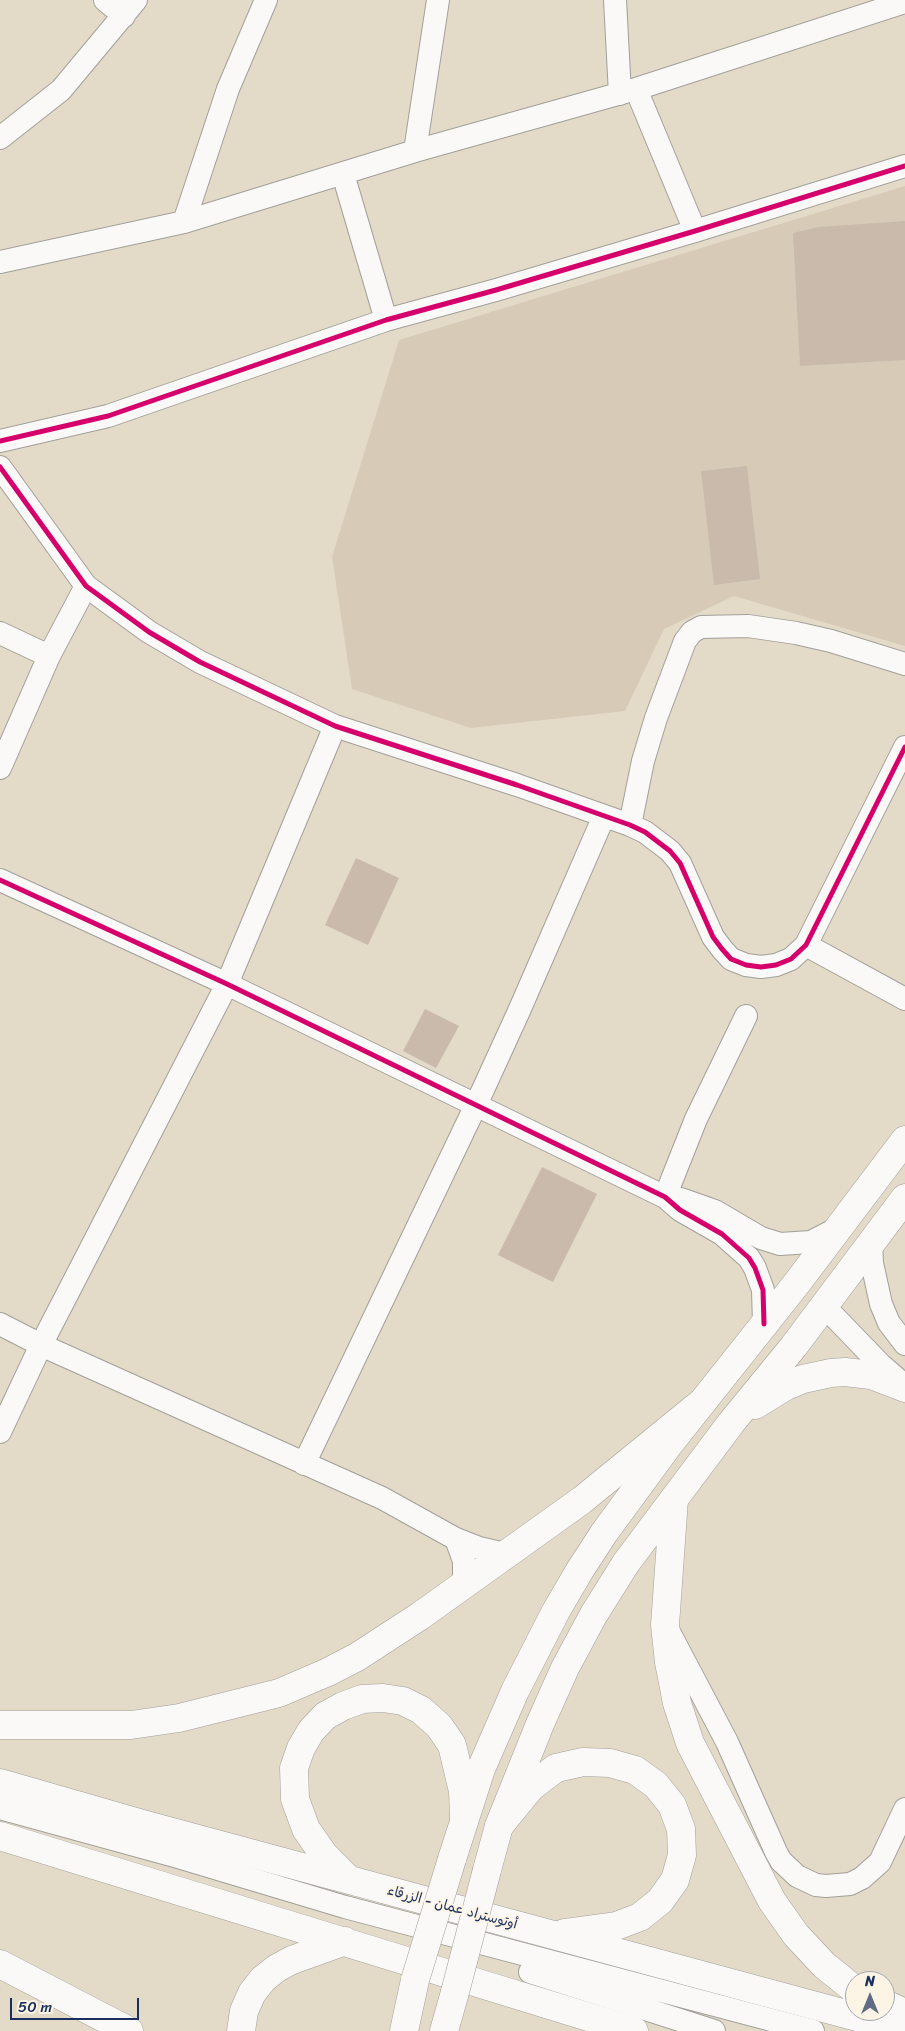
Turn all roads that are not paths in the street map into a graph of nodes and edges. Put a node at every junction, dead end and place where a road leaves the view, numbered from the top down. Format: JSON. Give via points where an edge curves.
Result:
{"nodes":[{"id":1,"x":105,"y":0,"type":"edge"},
{"id":2,"x":266,"y":0,"type":"edge"},
{"id":3,"x":438,"y":0,"type":"edge"},
{"id":4,"x":615,"y":0,"type":"edge"},
{"id":5,"x":905,"y":2,"type":"edge"},
{"id":6,"x":130,"y":8,"type":"edge"},
{"id":7,"x":628,"y":92,"type":"junction"},
{"id":8,"x":0,"y":138,"type":"edge"},
{"id":9,"x":415,"y":151,"type":"junction"},
{"id":10,"x":905,"y":166,"type":"edge"},
{"id":11,"x":343,"y":174,"type":"junction"},
{"id":12,"x":184,"y":222,"type":"junction"},
{"id":13,"x":695,"y":231,"type":"junction"},
{"id":14,"x":0,"y":262,"type":"edge"},
{"id":15,"x":386,"y":320,"type":"junction"},
{"id":16,"x":0,"y":441,"type":"edge"},
{"id":17,"x":0,"y":467,"type":"edge"},
{"id":18,"x":86,"y":586,"type":"junction"},
{"id":19,"x":0,"y":633,"type":"edge"},
{"id":20,"x":49,"y":656,"type":"junction"},
{"id":21,"x":905,"y":664,"type":"edge"},
{"id":22,"x":335,"y":726,"type":"junction"},
{"id":23,"x":905,"y":747,"type":"edge"},
{"id":24,"x":0,"y":768,"type":"edge"},
{"id":25,"x":604,"y":816,"type":"junction"},
{"id":26,"x":630,"y":824,"type":"junction"},
{"id":27,"x":0,"y":880,"type":"edge"},
{"id":28,"x":806,"y":945,"type":"junction"},
{"id":29,"x":227,"y":984,"type":"junction"},
{"id":30,"x":905,"y":999,"type":"edge"},
{"id":31,"x":746,"y":1016,"type":"dead end"},
{"id":32,"x":476,"y":1105,"type":"junction"},
{"id":33,"x":905,"y":1140,"type":"edge"},
{"id":34,"x":666,"y":1198,"type":"junction"},
{"id":35,"x":903,"y":1205,"type":"edge"},
{"id":36,"x":838,"y":1228,"type":"junction"},
{"id":37,"x":870,"y":1242,"type":"junction"},
{"id":38,"x":797,"y":1283,"type":"junction"},
{"id":39,"x":824,"y":1306,"type":"junction"},
{"id":40,"x":0,"y":1324,"type":"edge"},
{"id":41,"x":764,"y":1324,"type":"junction"},
{"id":42,"x":905,"y":1344,"type":"edge"},
{"id":43,"x":41,"y":1345,"type":"junction"},
{"id":44,"x":905,"y":1387,"type":"edge"},
{"id":45,"x":701,"y":1403,"type":"junction"},
{"id":46,"x":731,"y":1423,"type":"junction"},
{"id":47,"x":0,"y":1432,"type":"edge"},
{"id":48,"x":304,"y":1464,"type":"junction"},
{"id":49,"x":674,"y":1499,"type":"junction"},
{"id":50,"x":456,"y":1539,"type":"junction"},
{"id":51,"x":505,"y":1554,"type":"junction"},
{"id":52,"x":464,"y":1584,"type":"junction"},
{"id":53,"x":665,"y":1624,"type":"junction"},
{"id":54,"x":0,"y":1725,"type":"edge"},
{"id":55,"x":0,"y":1783,"type":"edge"},
{"id":56,"x":0,"y":1808,"type":"edge"},
{"id":57,"x":905,"y":1809,"type":"edge"},
{"id":58,"x":0,"y":1816,"type":"edge"},
{"id":59,"x":464,"y":1816,"type":"junction"},
{"id":60,"x":499,"y":1826,"type":"junction"},
{"id":61,"x":0,"y":1836,"type":"edge"},
{"id":62,"x":348,"y":1879,"type":"junction"},
{"id":63,"x":550,"y":1934,"type":"junction"},
{"id":64,"x":345,"y":1941,"type":"junction"},
{"id":65,"x":0,"y":1964,"type":"edge"},
{"id":66,"x":845,"y":1982,"type":"edge"},
{"id":67,"x":570,"y":2021,"type":"edge"},
{"id":68,"x":905,"y":2030,"type":"edge"},
{"id":69,"x":129,"y":2031,"type":"edge"},
{"id":70,"x":241,"y":2031,"type":"edge"},
{"id":71,"x":404,"y":2031,"type":"edge"},
{"id":72,"x":444,"y":2031,"type":"edge"},
{"id":73,"x":634,"y":2031,"type":"edge"},
{"id":74,"x":714,"y":2031,"type":"edge"},
{"id":75,"x":813,"y":2031,"type":"edge"}],
"edges":[{"from":1,"to":6,"type":"street"},
{"from":2,"to":12,"type":"street","via":[[228,89]]},
{"from":3,"to":9,"type":"street"},
{"from":4,"to":7,"type":"street"},
{"from":5,"to":7,"type":"street"},
{"from":6,"to":8,"type":"street","via":[[61,90]]},
{"from":7,"to":9,"type":"street"},
{"from":7,"to":13,"type":"street"},
{"from":9,"to":11,"type":"street"},
{"from":10,"to":13,"type":"street"},
{"from":11,"to":12,"type":"street"},
{"from":11,"to":15,"type":"street"},
{"from":12,"to":14,"type":"street"},
{"from":13,"to":15,"type":"street"},
{"from":15,"to":16,"type":"street","via":[[108,416]]},
{"from":17,"to":18,"type":"street"},
{"from":18,"to":20,"type":"street"},
{"from":18,"to":22,"type":"street","via":[[149,632],[200,662]]},
{"from":19,"to":20,"type":"street"},
{"from":20,"to":24,"type":"street"},
{"from":21,"to":26,"type":"street","via":[[796,633],[748,626],[701,627],[692,632],[685,641],[656,718]]},
{"from":22,"to":25,"type":"street"},
{"from":22,"to":29,"type":"street"},
{"from":23,"to":28,"type":"street"},
{"from":25,"to":26,"type":"street"},
{"from":25,"to":32,"type":"street"},
{"from":26,"to":28,"type":"street","via":[[658,840],[680,864],[713,936],[732,959],[746,965],[776,965],[790,959]]},
{"from":27,"to":29,"type":"street"},
{"from":28,"to":30,"type":"street"},
{"from":29,"to":32,"type":"street"},
{"from":29,"to":43,"type":"street"},
{"from":31,"to":34,"type":"street","via":[[696,1119]]},
{"from":32,"to":34,"type":"street"},
{"from":32,"to":48,"type":"street"},
{"from":33,"to":36,"type":"main road"},
{"from":34,"to":36,"type":"street","via":[[697,1204],[761,1238],[780,1244],[811,1242]]},
{"from":34,"to":41,"type":"street","via":[[686,1215],[722,1234],[749,1258],[763,1290]]},
{"from":35,"to":37,"type":"main road"},
{"from":36,"to":38,"type":"main road"},
{"from":37,"to":39,"type":"main road"},
{"from":37,"to":42,"type":"street","via":[[881,1304],[889,1323]]},
{"from":38,"to":39,"type":"main road"},
{"from":38,"to":41,"type":"main road"},
{"from":39,"to":44,"type":"street"},
{"from":39,"to":46,"type":"main road"},
{"from":40,"to":43,"type":"street"},
{"from":41,"to":45,"type":"main road"},
{"from":43,"to":47,"type":"street"},
{"from":43,"to":48,"type":"street"},
{"from":44,"to":46,"type":"main road","via":[[858,1373],[817,1376],[770,1394]]},
{"from":45,"to":51,"type":"main road","via":[[582,1500]]},
{"from":45,"to":59,"type":"main road","via":[[604,1533],[556,1611],[515,1691]]},
{"from":46,"to":49,"type":"main road"},
{"from":48,"to":50,"type":"street","via":[[382,1498]]},
{"from":49,"to":53,"type":"main road"},
{"from":49,"to":60,"type":"main road","via":[[626,1562],[565,1668]]},
{"from":50,"to":51,"type":"street"},
{"from":50,"to":52,"type":"street","via":[[464,1560]]},
{"from":51,"to":52,"type":"main road"},
{"from":52,"to":54,"type":"main road","via":[[357,1657],[279,1693],[179,1718],[131,1726]]},
{"from":53,"to":57,"type":"street","via":[[727,1742],[776,1852],[797,1876],[826,1886],[850,1884],[862,1878],[880,1862]]},
{"from":53,"to":66,"type":"main road","via":[[677,1703],[690,1742],[772,1901],[796,1935]]},
{"from":55,"to":62,"type":"main road","name":"أوتوستراد عمان - الزرقاء"},
{"from":56,"to":75,"type":"street","via":[[152,1849],[345,1907]]},
{"from":58,"to":74,"type":"street","via":[[324,1910]]},
{"from":59,"to":62,"type":"main road","via":[[463,1791],[452,1745],[439,1726],[421,1710],[403,1701],[362,1699],[343,1706],[325,1716],[311,1731],[294,1768],[295,1799],[306,1829]]},
{"from":59,"to":71,"type":"main road","bridge":true,"via":[[415,1980]]},
{"from":60,"to":63,"type":"main road","via":[[531,1787],[556,1768],[583,1762],[610,1763],[634,1770],[656,1785],[672,1805],[681,1829],[682,1855],[674,1880],[660,1901],[640,1917],[616,1926]]},
{"from":60,"to":72,"type":"main road","bridge":true},
{"from":61,"to":64,"type":"main road"},
{"from":62,"to":63,"type":"main road","name":"أوتوستراد عمان - الزرقاء"},
{"from":63,"to":68,"type":"main road","name":"أوتوستراد عمان - الزرقاء"},
{"from":64,"to":67,"type":"main road"},
{"from":64,"to":70,"type":"main road","via":[[292,1960],[263,1979],[244,2011]]},
{"from":65,"to":69,"type":"main road"},
{"from":67,"to":73,"type":"main road"}]}
